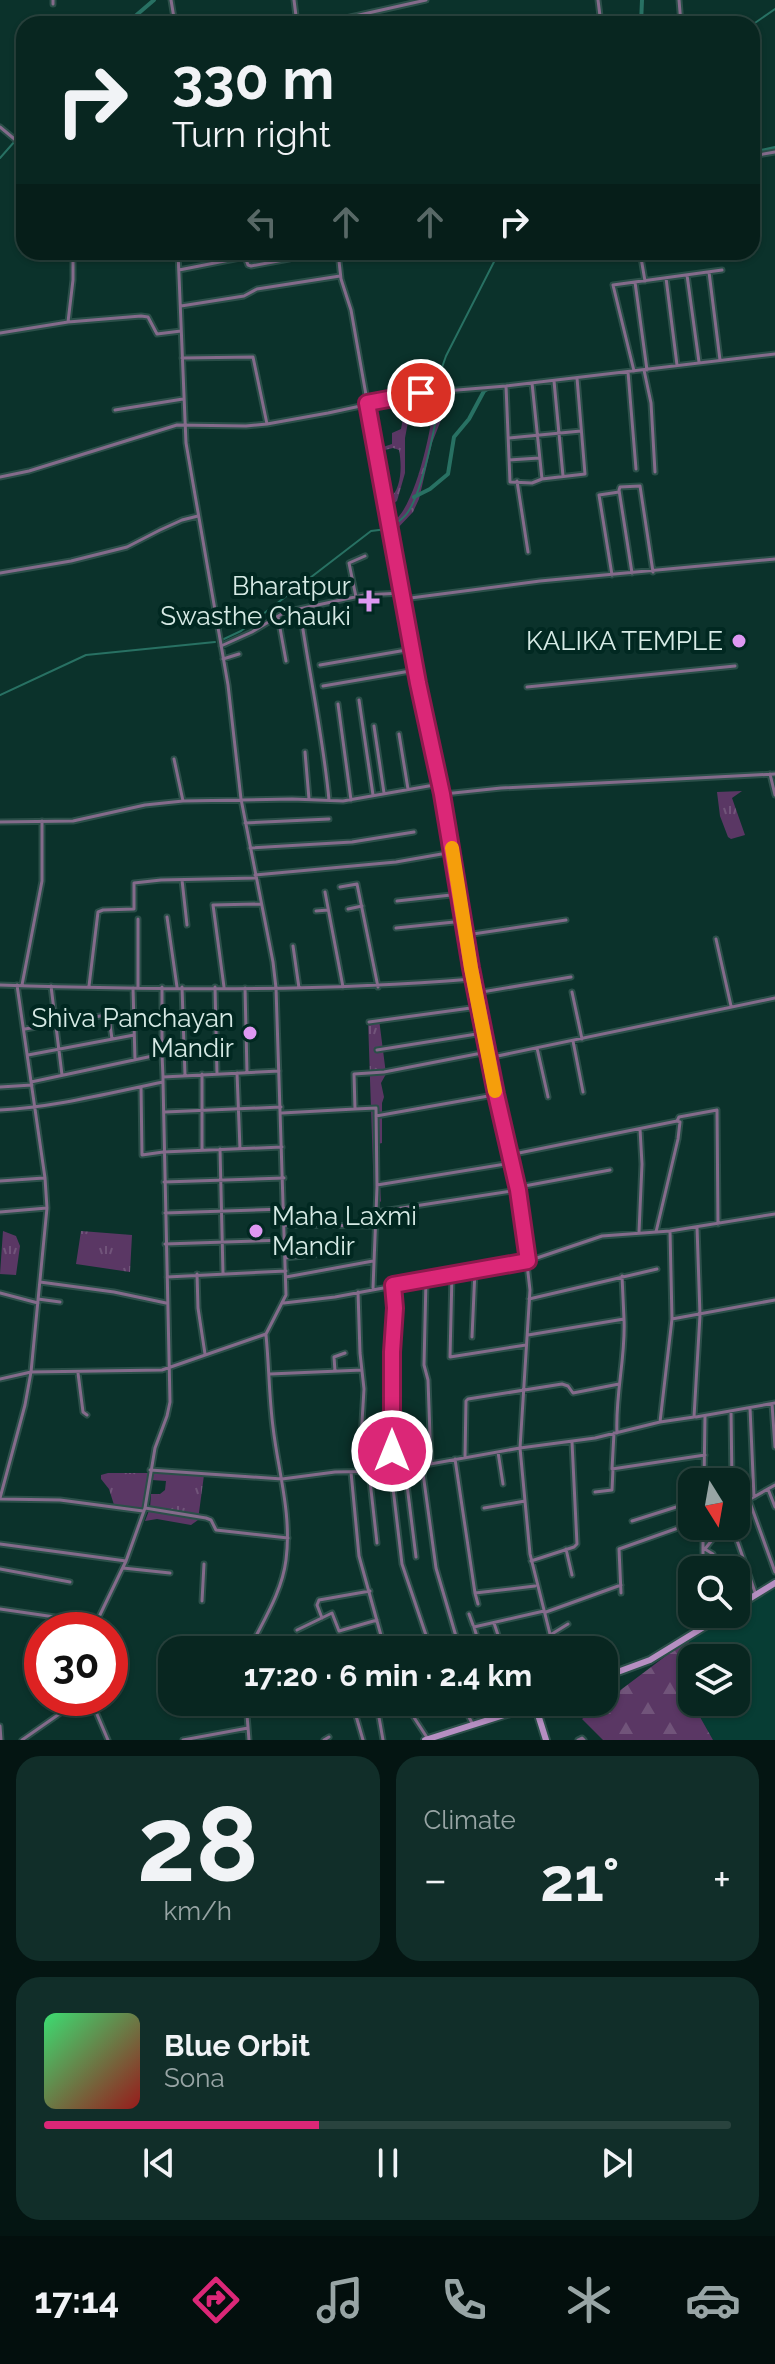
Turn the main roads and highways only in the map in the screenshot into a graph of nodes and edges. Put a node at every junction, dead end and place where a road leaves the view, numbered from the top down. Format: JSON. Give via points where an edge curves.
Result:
{"nodes":[{"id":1,"x":775,"y":1583,"type":"edge"},
{"id":2,"x":750,"y":1599,"type":"edge"},
{"id":3,"x":702,"y":1628,"type":"edge"},
{"id":4,"x":618,"y":1672,"type":"edge"},
{"id":5,"x":503,"y":1716,"type":"edge"},
{"id":6,"x":538,"y":1716,"type":"edge"},
{"id":7,"x":430,"y":1739,"type":"edge"},
{"id":8,"x":546,"y":1740,"type":"edge"}],
"edges":[{"from":1,"to":2,"type":"main road"},
{"from":3,"to":4,"type":"main road","via":[[650,1660]]},
{"from":5,"to":7,"type":"main road"},
{"from":6,"to":8,"type":"main road"}]}
